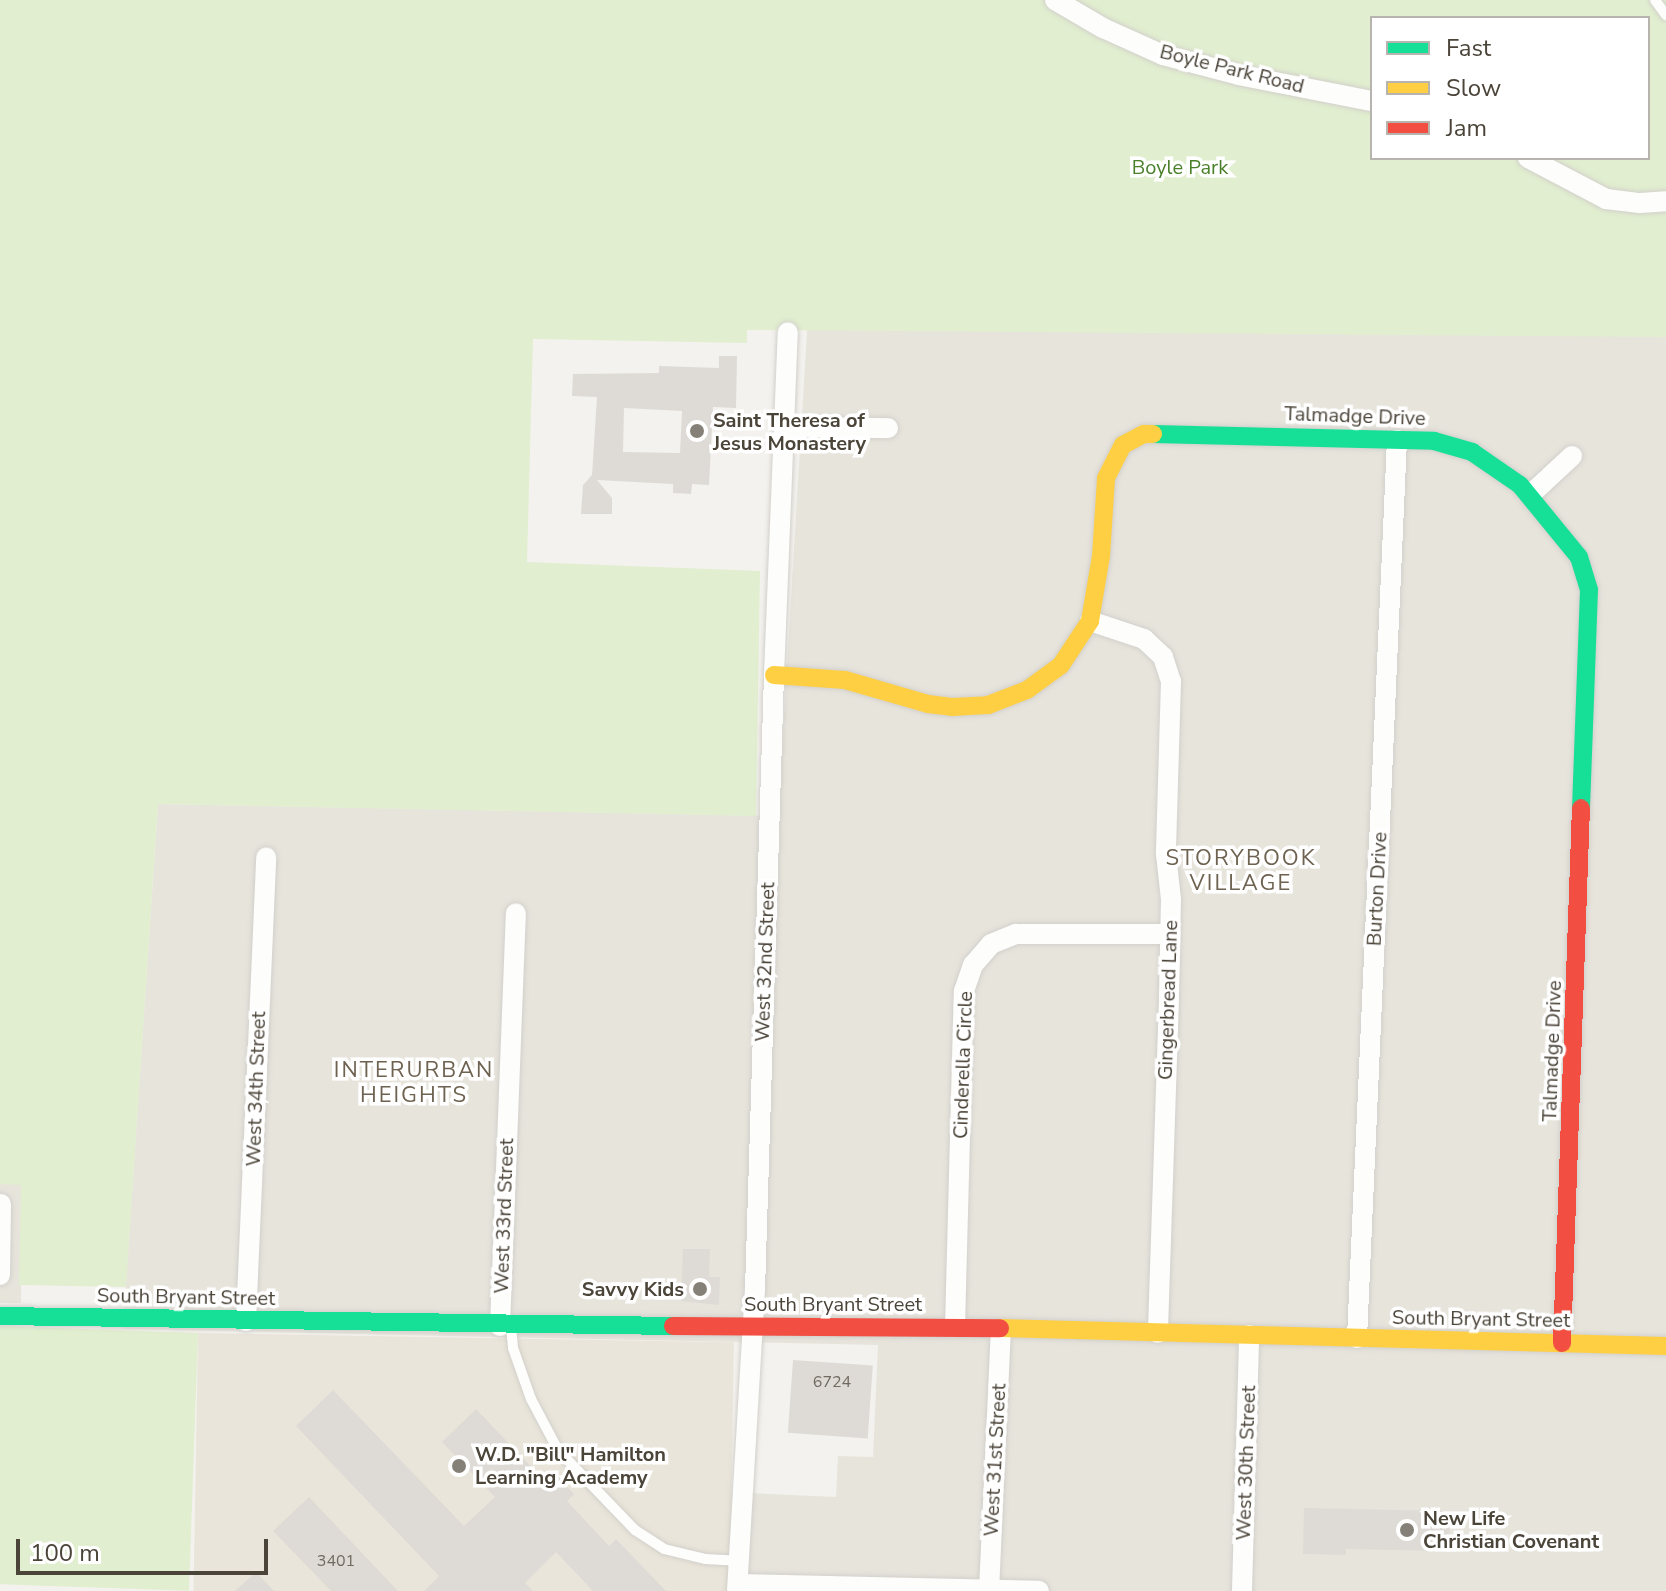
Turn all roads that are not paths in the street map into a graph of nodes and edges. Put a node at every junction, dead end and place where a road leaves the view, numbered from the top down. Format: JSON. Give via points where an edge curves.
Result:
{"nodes":[{"id":1,"x":1055,"y":0,"type":"edge"},
{"id":2,"x":1655,"y":0,"type":"edge"},
{"id":3,"x":1666,"y":15,"type":"edge"},
{"id":4,"x":1370,"y":101,"type":"edge"},
{"id":5,"x":1532,"y":160,"type":"edge"},
{"id":6,"x":1666,"y":201,"type":"edge"},
{"id":7,"x":788,"y":332,"type":"dead end"},
{"id":8,"x":784,"y":427,"type":"junction"},
{"id":9,"x":888,"y":428,"type":"dead end"},
{"id":10,"x":1397,"y":440,"type":"junction"},
{"id":11,"x":1572,"y":456,"type":"dead end"},
{"id":12,"x":1531,"y":494,"type":"junction"},
{"id":13,"x":1090,"y":621,"type":"junction"},
{"id":14,"x":774,"y":675,"type":"junction"},
{"id":15,"x":266,"y":857,"type":"dead end"},
{"id":16,"x":516,"y":913,"type":"dead end"},
{"id":17,"x":1170,"y":934,"type":"junction"},
{"id":18,"x":0,"y":1204,"type":"edge"},
{"id":19,"x":0,"y":1275,"type":"edge"},
{"id":20,"x":0,"y":1316,"type":"edge"},
{"id":21,"x":246,"y":1321,"type":"junction"},
{"id":22,"x":751,"y":1325,"type":"junction"},
{"id":23,"x":506,"y":1326,"type":"junction"},
{"id":24,"x":955,"y":1327,"type":"junction"},
{"id":25,"x":1001,"y":1329,"type":"junction"},
{"id":26,"x":1158,"y":1333,"type":"junction"},
{"id":27,"x":1249,"y":1335,"type":"junction"},
{"id":28,"x":1357,"y":1338,"type":"junction"},
{"id":29,"x":1562,"y":1343,"type":"junction"},
{"id":30,"x":1666,"y":1346,"type":"edge"},
{"id":31,"x":738,"y":1561,"type":"junction"},
{"id":32,"x":737,"y":1588,"type":"edge"},
{"id":33,"x":989,"y":1590,"type":"edge"},
{"id":34,"x":1039,"y":1591,"type":"edge"},
{"id":35,"x":1242,"y":1591,"type":"edge"}],
"edges":[{"from":1,"to":4,"type":"street","name":"Boyle Park Road","via":[[1163,55]]},
{"from":2,"to":3,"type":"lane"},
{"from":5,"to":6,"type":"street","via":[[1606,199]]},
{"from":7,"to":8,"type":"street","name":"West 32nd Street"},
{"from":8,"to":9,"type":"street"},
{"from":8,"to":14,"type":"street","name":"West 32nd Street"},
{"from":10,"to":12,"type":"street","name":"Talmadge Drive","via":[[1434,441],[1472,452]]},
{"from":10,"to":13,"type":"street","name":"Talmadge Drive","via":[[1161,432],[1130,440],[1115,455],[1106,478]]},
{"from":10,"to":28,"type":"street","name":"Burton Drive"},
{"from":11,"to":12,"type":"street"},
{"from":12,"to":29,"type":"street","name":"Talmadge Drive","via":[[1579,557],[1589,590]]},
{"from":13,"to":14,"type":"street","name":"Talmadge Drive","via":[[1074,649],[1045,679],[988,705],[952,707],[845,680]]},
{"from":13,"to":17,"type":"street","name":"Gingerbread Lane","via":[[1144,639],[1169,668]]},
{"from":14,"to":22,"type":"street","name":"West 32nd Street"},
{"from":15,"to":21,"type":"street","name":"West 34th Street"},
{"from":16,"to":23,"type":"street","name":"West 33rd Street"},
{"from":17,"to":24,"type":"street","name":"Cinderella Circle","via":[[1016,934],[991,944],[973,965],[964,991]]},
{"from":17,"to":26,"type":"street","name":"Gingerbread Lane"},
{"from":18,"to":19,"type":"street"},
{"from":20,"to":21,"type":"street","name":"South Bryant Street"},
{"from":21,"to":23,"type":"street","name":"South Bryant Street"},
{"from":22,"to":23,"type":"street","name":"South Bryant Street"},
{"from":22,"to":24,"type":"street","name":"South Bryant Street"},
{"from":22,"to":31,"type":"street","name":"West 32nd Street"},
{"from":23,"to":31,"type":"lane","via":[[531,1399],[558,1450],[635,1530],[664,1549]]},
{"from":24,"to":25,"type":"street","name":"South Bryant Street"},
{"from":25,"to":26,"type":"street","name":"South Bryant Street"},
{"from":25,"to":33,"type":"street","name":"West 31st Street"},
{"from":26,"to":27,"type":"street","name":"South Bryant Street"},
{"from":27,"to":28,"type":"street","name":"South Bryant Street"},
{"from":27,"to":35,"type":"street","name":"West 30th Street"},
{"from":28,"to":29,"type":"street","name":"South Bryant Street"},
{"from":29,"to":30,"type":"street","name":"South Bryant Street"},
{"from":31,"to":32,"type":"street","name":"West 32nd Street"},
{"from":32,"to":33,"type":"street"},
{"from":33,"to":34,"type":"street"}]}
